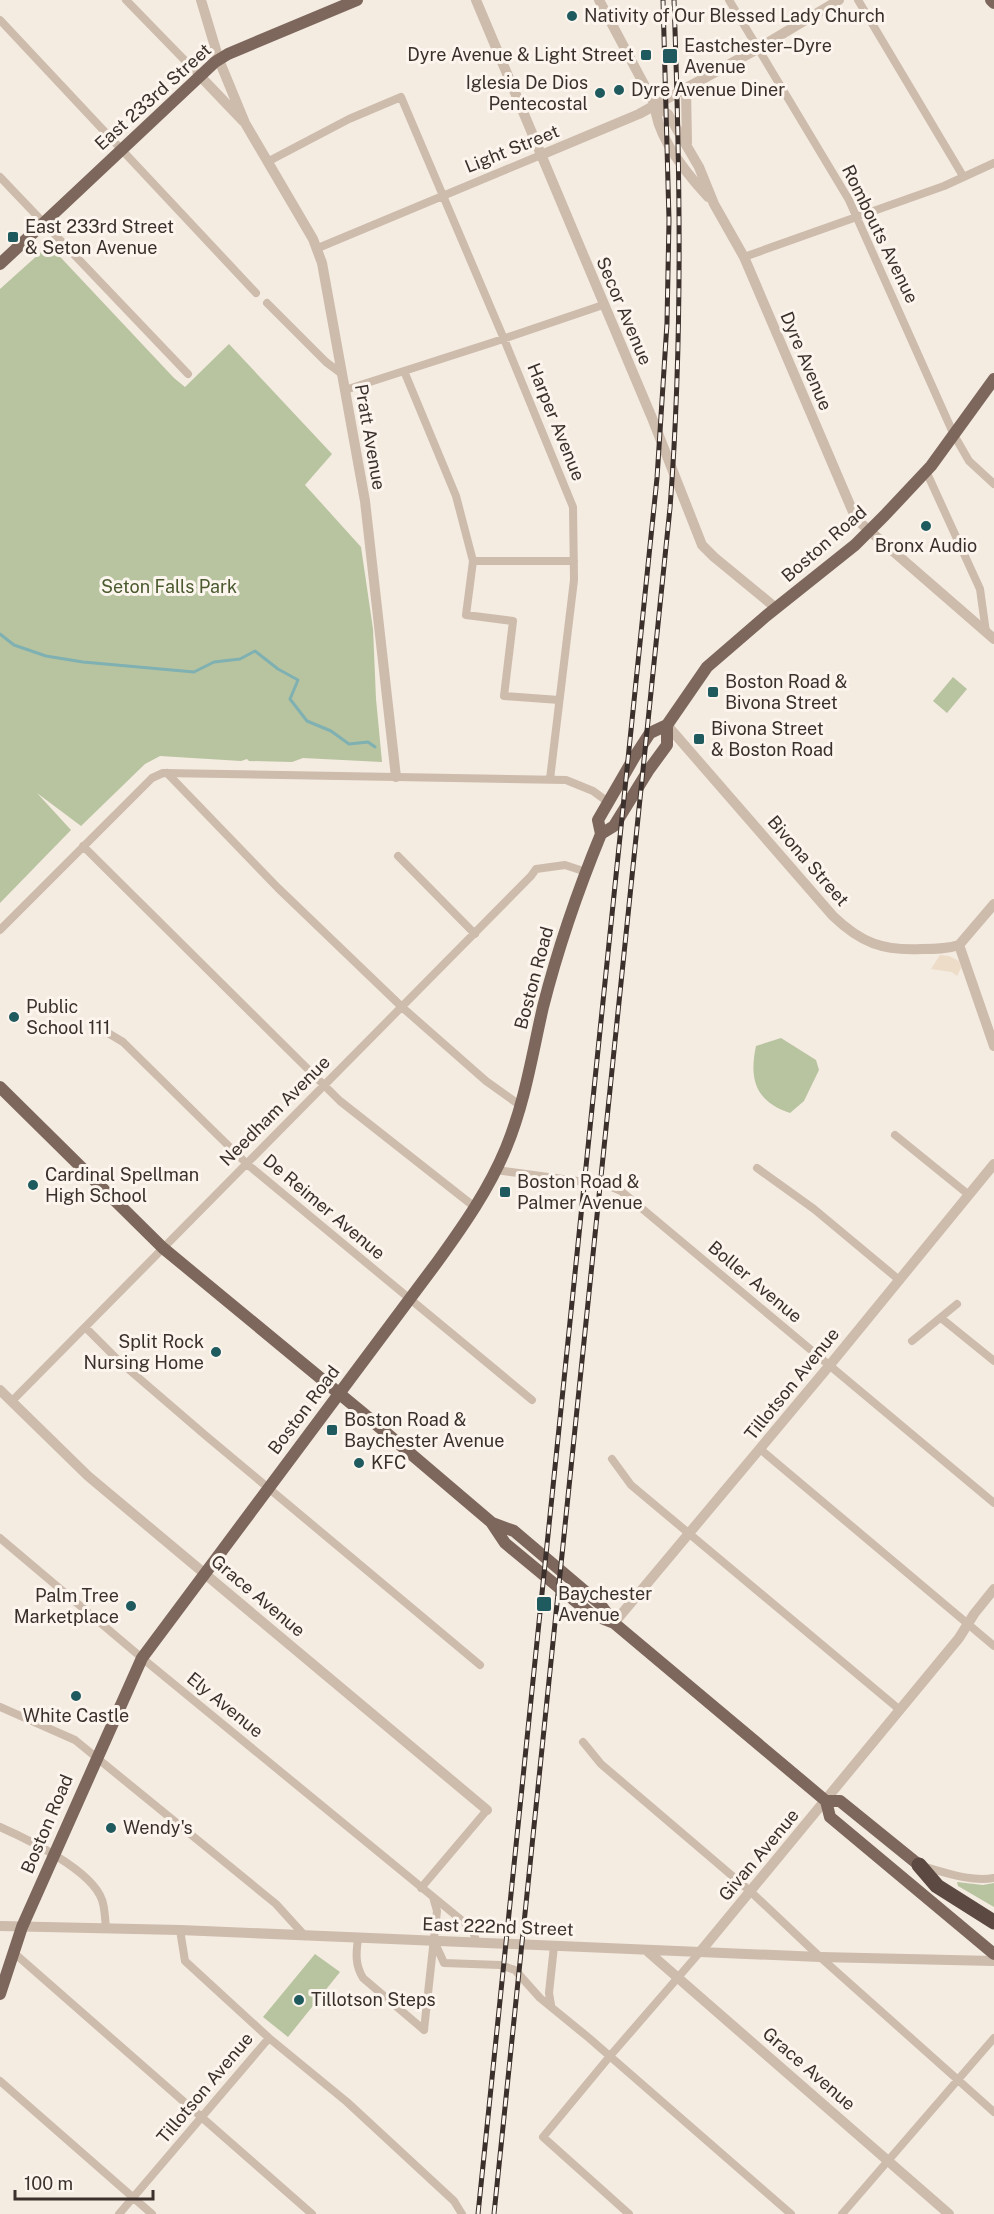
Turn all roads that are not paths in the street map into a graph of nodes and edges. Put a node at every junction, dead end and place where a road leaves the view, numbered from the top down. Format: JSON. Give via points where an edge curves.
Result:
{"nodes":[{"id":1,"x":126,"y":0,"type":"edge"},
{"id":2,"x":201,"y":0,"type":"edge"},
{"id":3,"x":357,"y":0,"type":"edge"},
{"id":4,"x":476,"y":0,"type":"edge"},
{"id":5,"x":599,"y":0,"type":"edge"},
{"id":6,"x":729,"y":0,"type":"edge"},
{"id":7,"x":839,"y":0,"type":"edge"},
{"id":8,"x":858,"y":0,"type":"edge"},
{"id":9,"x":0,"y":20,"type":"edge"},
{"id":10,"x":759,"y":48,"type":"junction"},
{"id":11,"x":219,"y":60,"type":"junction"},
{"id":12,"x":200,"y":76,"type":"junction"},
{"id":13,"x":686,"y":89,"type":"junction"},
{"id":14,"x":655,"y":105,"type":"junction"},
{"id":15,"x":245,"y":123,"type":"junction"},
{"id":16,"x":687,"y":147,"type":"junction"},
{"id":17,"x":122,"y":150,"type":"junction"},
{"id":18,"x":541,"y":155,"type":"junction"},
{"id":19,"x":269,"y":161,"type":"junction"},
{"id":20,"x":994,"y":163,"type":"edge"},
{"id":21,"x":963,"y":176,"type":"junction"},
{"id":22,"x":0,"y":177,"type":"edge"},
{"id":23,"x":443,"y":195,"type":"junction"},
{"id":24,"x":714,"y":204,"type":"junction"},
{"id":25,"x":858,"y":218,"type":"junction"},
{"id":26,"x":43,"y":223,"type":"junction"},
{"id":27,"x":318,"y":248,"type":"junction"},
{"id":28,"x":744,"y":257,"type":"junction"},
{"id":29,"x":0,"y":264,"type":"edge"},
{"id":30,"x":256,"y":293,"type":"dead end"},
{"id":31,"x":267,"y":303,"type":"dead end"},
{"id":32,"x":603,"y":304,"type":"junction"},
{"id":33,"x":504,"y":339,"type":"junction"},
{"id":34,"x":404,"y":372,"type":"junction"},
{"id":35,"x":188,"y":374,"type":"dead end"},
{"id":36,"x":342,"y":374,"type":"junction"},
{"id":37,"x":994,"y":379,"type":"edge"},
{"id":38,"x":345,"y":390,"type":"junction"},
{"id":39,"x":954,"y":435,"type":"junction"},
{"id":40,"x":926,"y":471,"type":"junction"},
{"id":41,"x":994,"y":484,"type":"edge"},
{"id":42,"x":869,"y":530,"type":"junction"},
{"id":43,"x":473,"y":561,"type":"junction"},
{"id":44,"x":574,"y":561,"type":"junction"},
{"id":45,"x":776,"y":608,"type":"junction"},
{"id":46,"x":990,"y":636,"type":"edge"},
{"id":47,"x":559,"y":700,"type":"junction"},
{"id":48,"x":667,"y":725,"type":"junction"},
{"id":49,"x":167,"y":773,"type":"junction"},
{"id":50,"x":396,"y":777,"type":"junction"},
{"id":51,"x":550,"y":779,"type":"junction"},
{"id":52,"x":608,"y":802,"type":"junction"},
{"id":53,"x":601,"y":834,"type":"junction"},
{"id":54,"x":83,"y":846,"type":"junction"},
{"id":55,"x":398,"y":856,"type":"dead end"},
{"id":56,"x":586,"y":872,"type":"junction"},
{"id":57,"x":994,"y":904,"type":"edge"},
{"id":58,"x":0,"y":930,"type":"edge"},
{"id":59,"x":476,"y":934,"type":"junction"},
{"id":60,"x":960,"y":945,"type":"junction"},
{"id":61,"x":403,"y":1008,"type":"junction"},
{"id":62,"x":103,"y":1030,"type":"dead end"},
{"id":63,"x":994,"y":1046,"type":"edge"},
{"id":64,"x":323,"y":1086,"type":"junction"},
{"id":65,"x":0,"y":1087,"type":"edge"},
{"id":66,"x":521,"y":1106,"type":"junction"},
{"id":67,"x":895,"y":1135,"type":"dead end"},
{"id":68,"x":247,"y":1164,"type":"junction"},
{"id":69,"x":994,"y":1164,"type":"edge"},
{"id":70,"x":757,"y":1168,"type":"dead end"},
{"id":71,"x":496,"y":1170,"type":"junction"},
{"id":72,"x":969,"y":1195,"type":"junction"},
{"id":73,"x":476,"y":1208,"type":"junction"},
{"id":74,"x":164,"y":1248,"type":"junction"},
{"id":75,"x":898,"y":1279,"type":"junction"},
{"id":76,"x":409,"y":1299,"type":"junction"},
{"id":77,"x":957,"y":1304,"type":"dead end"},
{"id":78,"x":941,"y":1318,"type":"junction"},
{"id":79,"x":85,"y":1327,"type":"junction"},
{"id":80,"x":912,"y":1341,"type":"dead end"},
{"id":81,"x":994,"y":1361,"type":"edge"},
{"id":82,"x":829,"y":1366,"type":"junction"},
{"id":83,"x":0,"y":1390,"type":"edge"},
{"id":84,"x":340,"y":1394,"type":"junction"},
{"id":85,"x":12,"y":1401,"type":"junction"},
{"id":86,"x":532,"y":1401,"type":"dead end"},
{"id":87,"x":760,"y":1449,"type":"junction"},
{"id":88,"x":612,"y":1459,"type":"dead end"},
{"id":89,"x":268,"y":1489,"type":"junction"},
{"id":90,"x":994,"y":1503,"type":"edge"},
{"id":91,"x":689,"y":1533,"type":"junction"},
{"id":92,"x":0,"y":1538,"type":"edge"},
{"id":93,"x":205,"y":1573,"type":"junction"},
{"id":94,"x":994,"y":1589,"type":"edge"},
{"id":95,"x":614,"y":1623,"type":"junction"},
{"id":96,"x":968,"y":1624,"type":"junction"},
{"id":97,"x":994,"y":1646,"type":"edge"},
{"id":98,"x":142,"y":1658,"type":"junction"},
{"id":99,"x":480,"y":1665,"type":"dead end"},
{"id":100,"x":0,"y":1707,"type":"edge"},
{"id":101,"x":900,"y":1710,"type":"junction"},
{"id":102,"x":583,"y":1742,"type":"dead end"},
{"id":103,"x":96,"y":1758,"type":"junction"},
{"id":104,"x":826,"y":1801,"type":"junction"},
{"id":105,"x":488,"y":1809,"type":"joint"},
{"id":106,"x":0,"y":1827,"type":"edge"},
{"id":107,"x":54,"y":1856,"type":"junction"},
{"id":108,"x":919,"y":1865,"type":"junction"},
{"id":109,"x":994,"y":1878,"type":"edge"},
{"id":110,"x":421,"y":1888,"type":"junction"},
{"id":111,"x":750,"y":1891,"type":"junction"},
{"id":112,"x":432,"y":1896,"type":"junction"},
{"id":113,"x":994,"y":1922,"type":"edge"},
{"id":114,"x":0,"y":1926,"type":"edge"},
{"id":115,"x":22,"y":1927,"type":"junction"},
{"id":116,"x":106,"y":1928,"type":"junction"},
{"id":117,"x":180,"y":1930,"type":"junction"},
{"id":118,"x":306,"y":1936,"type":"junction"},
{"id":119,"x":358,"y":1939,"type":"junction"},
{"id":120,"x":434,"y":1941,"type":"junction"},
{"id":121,"x":477,"y":1943,"type":"junction"},
{"id":122,"x":554,"y":1946,"type":"junction"},
{"id":123,"x":646,"y":1950,"type":"junction"},
{"id":124,"x":13,"y":1952,"type":"junction"},
{"id":125,"x":700,"y":1952,"type":"junction"},
{"id":126,"x":994,"y":1954,"type":"edge"},
{"id":127,"x":820,"y":1957,"type":"junction"},
{"id":128,"x":994,"y":1961,"type":"edge"},
{"id":129,"x":679,"y":1978,"type":"junction"},
{"id":130,"x":0,"y":1994,"type":"edge"},
{"id":131,"x":551,"y":2005,"type":"junction"},
{"id":132,"x":269,"y":2038,"type":"junction"},
{"id":133,"x":994,"y":2038,"type":"edge"},
{"id":134,"x":610,"y":2056,"type":"junction"},
{"id":135,"x":958,"y":2080,"type":"junction"},
{"id":136,"x":0,"y":2081,"type":"edge"},
{"id":137,"x":994,"y":2112,"type":"edge"},
{"id":138,"x":202,"y":2117,"type":"junction"},
{"id":139,"x":888,"y":2161,"type":"junction"},
{"id":140,"x":133,"y":2197,"type":"junction"},
{"id":141,"x":119,"y":2214,"type":"edge"},
{"id":142,"x":152,"y":2214,"type":"edge"},
{"id":143,"x":312,"y":2214,"type":"edge"},
{"id":144,"x":462,"y":2214,"type":"edge"},
{"id":145,"x":629,"y":2214,"type":"edge"},
{"id":146,"x":791,"y":2214,"type":"edge"},
{"id":147,"x":843,"y":2214,"type":"edge"},
{"id":148,"x":949,"y":2214,"type":"edge"}],
"edges":[{"from":1,"to":12,"type":"street"},
{"from":2,"to":11,"type":"street","name":"Pratt Avenue"},
{"from":3,"to":11,"type":"main road","name":"East 233rd Street"},
{"from":4,"to":18,"type":"street","name":"Secor Avenue"},
{"from":5,"to":14,"type":"street","name":"Dyre Avenue"},
{"from":6,"to":10,"type":"street","name":"Rombouts Avenue"},
{"from":7,"to":10,"type":"street","name":"Light Street"},
{"from":8,"to":21,"type":"street"},
{"from":9,"to":17,"type":"street"},
{"from":10,"to":13,"type":"street","name":"Light Street"},
{"from":10,"to":25,"type":"street","name":"Rombouts Avenue"},
{"from":11,"to":12,"type":"main road","name":"East 233rd Street"},
{"from":11,"to":15,"type":"street","name":"Pratt Avenue"},
{"from":12,"to":15,"type":"street","name":"Pratt Avenue"},
{"from":12,"to":17,"type":"main road","name":"East 233rd Street"},
{"from":13,"to":14,"type":"street","name":"Light Street"},
{"from":13,"to":16,"type":"street"},
{"from":14,"to":16,"type":"street","name":"Dyre Avenue","via":[[668,114]]},
{"from":14,"to":18,"type":"street","name":"Light Street"},
{"from":14,"to":24,"type":"street","name":"Dyre Avenue","via":[[657,122],[688,175]]},
{"from":15,"to":19,"type":"street","name":"Pratt Avenue"},
{"from":16,"to":24,"type":"street","name":"Dyre Avenue"},
{"from":17,"to":26,"type":"main road","name":"East 233rd Street"},
{"from":17,"to":30,"type":"street"},
{"from":18,"to":23,"type":"street","name":"Light Street"},
{"from":18,"to":32,"type":"street","name":"Secor Avenue"},
{"from":19,"to":23,"type":"street","name":"Harper Avenue","via":[[323,131],[401,97]]},
{"from":19,"to":27,"type":"street","name":"Pratt Avenue"},
{"from":20,"to":21,"type":"street"},
{"from":21,"to":25,"type":"street"},
{"from":22,"to":26,"type":"street"},
{"from":23,"to":27,"type":"street","name":"Light Street"},
{"from":23,"to":33,"type":"street","name":"Harper Avenue"},
{"from":24,"to":28,"type":"street","name":"Dyre Avenue"},
{"from":25,"to":28,"type":"street"},
{"from":25,"to":39,"type":"street","name":"Rombouts Avenue"},
{"from":26,"to":29,"type":"main road","name":"East 233rd Street"},
{"from":26,"to":35,"type":"street"},
{"from":27,"to":36,"type":"street","name":"Pratt Avenue"},
{"from":28,"to":42,"type":"street","name":"Dyre Avenue","via":[[856,519]]},
{"from":31,"to":36,"type":"street"},
{"from":32,"to":33,"type":"street"},
{"from":32,"to":45,"type":"street","name":"Secor Avenue","via":[[702,544]]},
{"from":33,"to":34,"type":"street"},
{"from":33,"to":44,"type":"street","name":"Harper Avenue","via":[[570,499]]},
{"from":34,"to":38,"type":"street"},
{"from":34,"to":43,"type":"street","via":[[456,496]]},
{"from":36,"to":38,"type":"street","name":"Pratt Avenue"},
{"from":37,"to":39,"type":"main road","name":"Boston Road"},
{"from":38,"to":50,"type":"street","name":"Pratt Avenue","via":[[365,501]]},
{"from":39,"to":40,"type":"main road","name":"Boston Road"},
{"from":39,"to":41,"type":"street","name":"Rombouts Avenue","via":[[969,461]]},
{"from":40,"to":42,"type":"main road","name":"Boston Road"},
{"from":40,"to":46,"type":"street","via":[[980,589]]},
{"from":42,"to":45,"type":"main road","name":"Boston Road"},
{"from":42,"to":46,"type":"street","name":"Dyre Avenue"},
{"from":43,"to":44,"type":"street"},
{"from":43,"to":47,"type":"street","via":[[466,615],[513,621],[504,696]]},
{"from":44,"to":47,"type":"street","name":"Harper Avenue"},
{"from":45,"to":48,"type":"main road","name":"Boston Road","via":[[707,667]]},
{"from":47,"to":51,"type":"street","name":"Harper Avenue"},
{"from":48,"to":52,"type":"main road","name":"Boston Road","via":[[650,733]]},
{"from":48,"to":53,"type":"main road","name":"Boston Road","via":[[667,745],[614,826]]},
{"from":48,"to":60,"type":"street","name":"Bivona Street","via":[[833,916],[854,934],[889,948],[906,950]]},
{"from":49,"to":50,"type":"street"},
{"from":49,"to":54,"type":"street","via":[[152,778]]},
{"from":49,"to":61,"type":"street","via":[[278,888]]},
{"from":50,"to":51,"type":"street"},
{"from":51,"to":52,"type":"street","via":[[582,785]]},
{"from":52,"to":53,"type":"main road","name":"Boston Road","via":[[598,820]]},
{"from":53,"to":56,"type":"main road","name":"Boston Road"},
{"from":54,"to":58,"type":"street"},
{"from":54,"to":64,"type":"street"},
{"from":55,"to":59,"type":"street"},
{"from":56,"to":59,"type":"street","name":"Needham Avenue","via":[[565,866],[536,869]]},
{"from":56,"to":66,"type":"main road","name":"Boston Road","via":[[557,956]]},
{"from":57,"to":60,"type":"street"},
{"from":59,"to":61,"type":"street","name":"Needham Avenue"},
{"from":60,"to":63,"type":"street"},
{"from":61,"to":64,"type":"street","name":"Needham Avenue"},
{"from":61,"to":66,"type":"street","via":[[486,1081]]},
{"from":62,"to":68,"type":"street","name":"De Reimer Avenue","via":[[123,1042]]},
{"from":64,"to":68,"type":"street","name":"Needham Avenue"},
{"from":64,"to":73,"type":"street"},
{"from":65,"to":74,"type":"main road"},
{"from":66,"to":71,"type":"main road","name":"Boston Road"},
{"from":67,"to":72,"type":"street"},
{"from":68,"to":74,"type":"street","name":"Needham Avenue"},
{"from":68,"to":76,"type":"street","name":"De Reimer Avenue"},
{"from":69,"to":72,"type":"street","name":"Tillotson Avenue"},
{"from":70,"to":75,"type":"street","via":[[814,1209]]},
{"from":71,"to":73,"type":"main road","name":"Boston Road"},
{"from":71,"to":82,"type":"street","name":"Boller Avenue","via":[[607,1185],[621,1191]]},
{"from":72,"to":75,"type":"street","name":"Tillotson Avenue"},
{"from":73,"to":76,"type":"main road","name":"Boston Road"},
{"from":74,"to":79,"type":"street","name":"Needham Avenue"},
{"from":74,"to":84,"type":"main road"},
{"from":75,"to":82,"type":"street","name":"Tillotson Avenue"},
{"from":76,"to":84,"type":"main road","name":"Boston Road"},
{"from":76,"to":86,"type":"street","name":"De Reimer Avenue"},
{"from":77,"to":78,"type":"street"},
{"from":78,"to":80,"type":"street"},
{"from":78,"to":81,"type":"street"},
{"from":79,"to":85,"type":"street","name":"Needham Avenue"},
{"from":79,"to":89,"type":"street"},
{"from":82,"to":87,"type":"street","name":"Tillotson Avenue"},
{"from":82,"to":90,"type":"street","name":"Boller Avenue"},
{"from":83,"to":85,"type":"street"},
{"from":84,"to":89,"type":"main road","name":"Boston Road"},
{"from":84,"to":95,"type":"main road","via":[[491,1522],[505,1543],[591,1614]]},
{"from":85,"to":93,"type":"street","name":"Grace Avenue","via":[[88,1476]]},
{"from":87,"to":91,"type":"street","name":"Tillotson Avenue"},
{"from":87,"to":96,"type":"street"},
{"from":88,"to":91,"type":"street","via":[[631,1485]]},
{"from":89,"to":93,"type":"main road","name":"Boston Road"},
{"from":89,"to":99,"type":"street"},
{"from":91,"to":95,"type":"street","name":"Tillotson Avenue"},
{"from":91,"to":101,"type":"street"},
{"from":92,"to":98,"type":"street","name":"Ely Avenue"},
{"from":93,"to":98,"type":"main road","name":"Boston Road"},
{"from":93,"to":105,"type":"street","name":"Grace Avenue"},
{"from":94,"to":96,"type":"street","name":"Givan Avenue"},
{"from":95,"to":104,"type":"main road"},
{"from":96,"to":97,"type":"street"},
{"from":96,"to":101,"type":"street","name":"Givan Avenue"},
{"from":98,"to":103,"type":"main road","name":"Boston Road"},
{"from":98,"to":110,"type":"street","name":"Ely Avenue"},
{"from":100,"to":103,"type":"street","via":[[75,1740]]},
{"from":101,"to":104,"type":"street","name":"Givan Avenue"},
{"from":102,"to":111,"type":"street","via":[[601,1764]]},
{"from":103,"to":107,"type":"main road","name":"Boston Road"},
{"from":103,"to":118,"type":"street","via":[[276,1904]]},
{"from":104,"to":108,"type":"main road","via":[[840,1801]]},
{"from":104,"to":111,"type":"street","name":"Givan Avenue"},
{"from":104,"to":126,"type":"main road","via":[[830,1817]]},
{"from":105,"to":110,"type":"street"},
{"from":106,"to":107,"type":"street"},
{"from":107,"to":115,"type":"main road","name":"Boston Road"},
{"from":107,"to":116,"type":"street","via":[[95,1887],[102,1899]]},
{"from":108,"to":109,"type":"street","via":[[958,1877]]},
{"from":108,"to":113,"type":"highway","via":[[937,1886]]},
{"from":110,"to":112,"type":"street","name":"Ely Avenue"},
{"from":111,"to":125,"type":"street","name":"Givan Avenue"},
{"from":111,"to":127,"type":"street"},
{"from":112,"to":120,"type":"street","via":[[437,1911]]},
{"from":112,"to":121,"type":"street","name":"Ely Avenue","via":[[471,1929]]},
{"from":114,"to":115,"type":"street","name":"East 222nd Street"},
{"from":115,"to":116,"type":"street","name":"East 222nd Street"},
{"from":115,"to":124,"type":"main road","name":"Boston Road"},
{"from":116,"to":117,"type":"street","name":"East 222nd Street"},
{"from":117,"to":118,"type":"street","name":"East 222nd Street"},
{"from":117,"to":132,"type":"street","via":[[185,1961]]},
{"from":118,"to":119,"type":"street","name":"East 222nd Street"},
{"from":119,"to":120,"type":"street","name":"East 222nd Street"},
{"from":119,"to":120,"type":"street","via":[[356,1957],[363,1978],[424,2030]]},
{"from":120,"to":121,"type":"street","name":"East 222nd Street"},
{"from":120,"to":131,"type":"street","via":[[444,1963],[500,1965],[515,1970]]},
{"from":121,"to":122,"type":"street","name":"East 222nd Street"},
{"from":122,"to":123,"type":"street","name":"East 222nd Street"},
{"from":122,"to":131,"type":"street"},
{"from":123,"to":125,"type":"street","name":"East 222nd Street"},
{"from":123,"to":129,"type":"street","name":"Grace Avenue"},
{"from":124,"to":130,"type":"main road","name":"Boston Road"},
{"from":124,"to":138,"type":"street"},
{"from":125,"to":127,"type":"street","name":"East 222nd Street"},
{"from":125,"to":129,"type":"street","name":"Givan Avenue"},
{"from":127,"to":128,"type":"street","name":"East 222nd Street"},
{"from":127,"to":135,"type":"street"},
{"from":129,"to":134,"type":"street","name":"Givan Avenue"},
{"from":129,"to":139,"type":"street","name":"Grace Avenue"},
{"from":131,"to":134,"type":"street"},
{"from":132,"to":138,"type":"street","name":"Tillotson Avenue"},
{"from":132,"to":144,"type":"street","via":[[347,2102],[453,2201]]},
{"from":133,"to":135,"type":"street"},
{"from":134,"to":145,"type":"street","name":"Givan Avenue","via":[[543,2137]]},
{"from":134,"to":146,"type":"street"},
{"from":135,"to":137,"type":"street"},
{"from":135,"to":139,"type":"street"},
{"from":136,"to":140,"type":"street"},
{"from":138,"to":140,"type":"street","name":"Tillotson Avenue"},
{"from":138,"to":143,"type":"street"},
{"from":139,"to":147,"type":"street"},
{"from":139,"to":148,"type":"street","name":"Grace Avenue"},
{"from":140,"to":141,"type":"street","name":"Tillotson Avenue"},
{"from":140,"to":142,"type":"street"}]}
